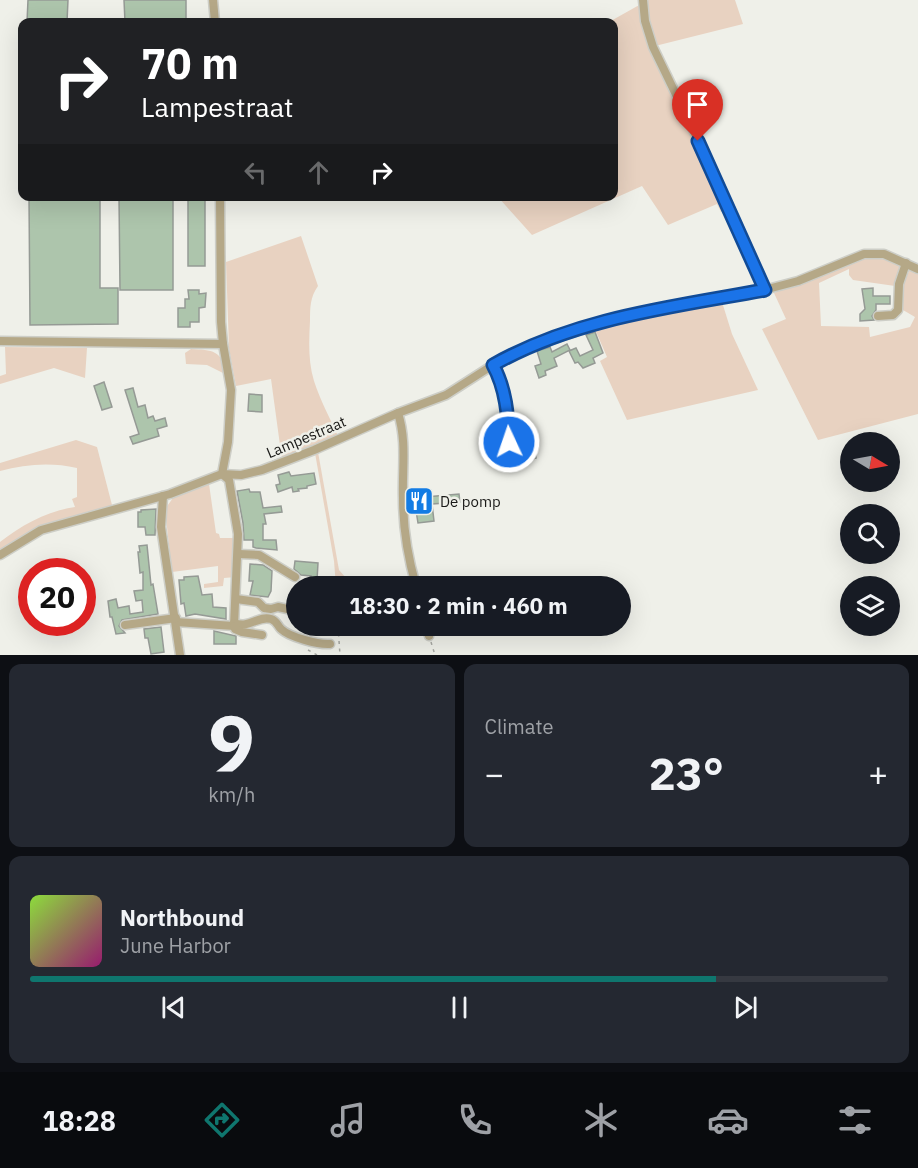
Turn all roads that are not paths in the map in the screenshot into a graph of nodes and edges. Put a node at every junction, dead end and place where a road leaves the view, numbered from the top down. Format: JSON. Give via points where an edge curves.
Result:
{"nodes":[{"id":1,"x":213,"y":0,"type":"edge"},
{"id":2,"x":644,"y":0,"type":"edge"},
{"id":3,"x":215,"y":18,"type":"edge"},
{"id":4,"x":220,"y":201,"type":"edge"},
{"id":5,"x":906,"y":264,"type":"junction"},
{"id":6,"x":918,"y":269,"type":"edge"},
{"id":7,"x":765,"y":290,"type":"junction"},
{"id":8,"x":878,"y":316,"type":"dead end"},
{"id":9,"x":0,"y":341,"type":"edge"},
{"id":10,"x":223,"y":344,"type":"junction"},
{"id":11,"x":493,"y":365,"type":"junction"},
{"id":12,"x":398,"y":413,"type":"junction"},
{"id":13,"x":510,"y":456,"type":"dead end"},
{"id":14,"x":222,"y":474,"type":"junction"},
{"id":15,"x":163,"y":496,"type":"junction"},
{"id":16,"x":239,"y":554,"type":"junction"},
{"id":17,"x":0,"y":555,"type":"edge"},
{"id":18,"x":292,"y":576,"type":"edge"},
{"id":19,"x":413,"y":576,"type":"edge"},
{"id":20,"x":236,"y":599,"type":"junction"},
{"id":21,"x":286,"y":609,"type":"edge"},
{"id":22,"x":176,"y":620,"type":"junction"},
{"id":23,"x":234,"y":624,"type":"junction"},
{"id":24,"x":125,"y":625,"type":"dead end"},
{"id":25,"x":262,"y":635,"type":"dead end"},
{"id":26,"x":330,"y":644,"type":"dead end"},
{"id":27,"x":180,"y":655,"type":"edge"}],
"edges":[{"from":1,"to":3,"type":"street"},
{"from":2,"to":7,"type":"street","via":[[653,47]]},
{"from":4,"to":10,"type":"street"},
{"from":5,"to":6,"type":"street","name":"Lampestraat"},
{"from":5,"to":7,"type":"street","name":"Lampestraat","via":[[884,254],[864,254]]},
{"from":5,"to":8,"type":"street","via":[[898,284],[898,310],[892,315]]},
{"from":7,"to":11,"type":"street","name":"Lampestraat","via":[[622,316],[528,348]]},
{"from":9,"to":10,"type":"street"},
{"from":10,"to":14,"type":"street","via":[[231,390]]},
{"from":11,"to":12,"type":"street","name":"Lampestraat","via":[[446,395]]},
{"from":11,"to":13,"type":"street","via":[[505,399]]},
{"from":12,"to":14,"type":"street","name":"Lampestraat","via":[[262,470]]},
{"from":12,"to":19,"type":"street","via":[[405,443],[403,499]]},
{"from":14,"to":15,"type":"street","name":"Lampestraat"},
{"from":14,"to":16,"type":"street","via":[[229,480]]},
{"from":15,"to":17,"type":"street","name":"Lampestraat","via":[[41,530]]},
{"from":15,"to":22,"type":"street","via":[[161,527]]},
{"from":16,"to":18,"type":"street","via":[[259,555]]},
{"from":16,"to":20,"type":"street"},
{"from":20,"to":21,"type":"street","via":[[258,602],[264,608]]},
{"from":20,"to":23,"type":"street"},
{"from":22,"to":23,"type":"street"},
{"from":22,"to":24,"type":"street"},
{"from":22,"to":27,"type":"street"},
{"from":23,"to":25,"type":"street","via":[[242,632]]},
{"from":23,"to":26,"type":"street","via":[[271,619],[285,631],[319,645]]}]}
